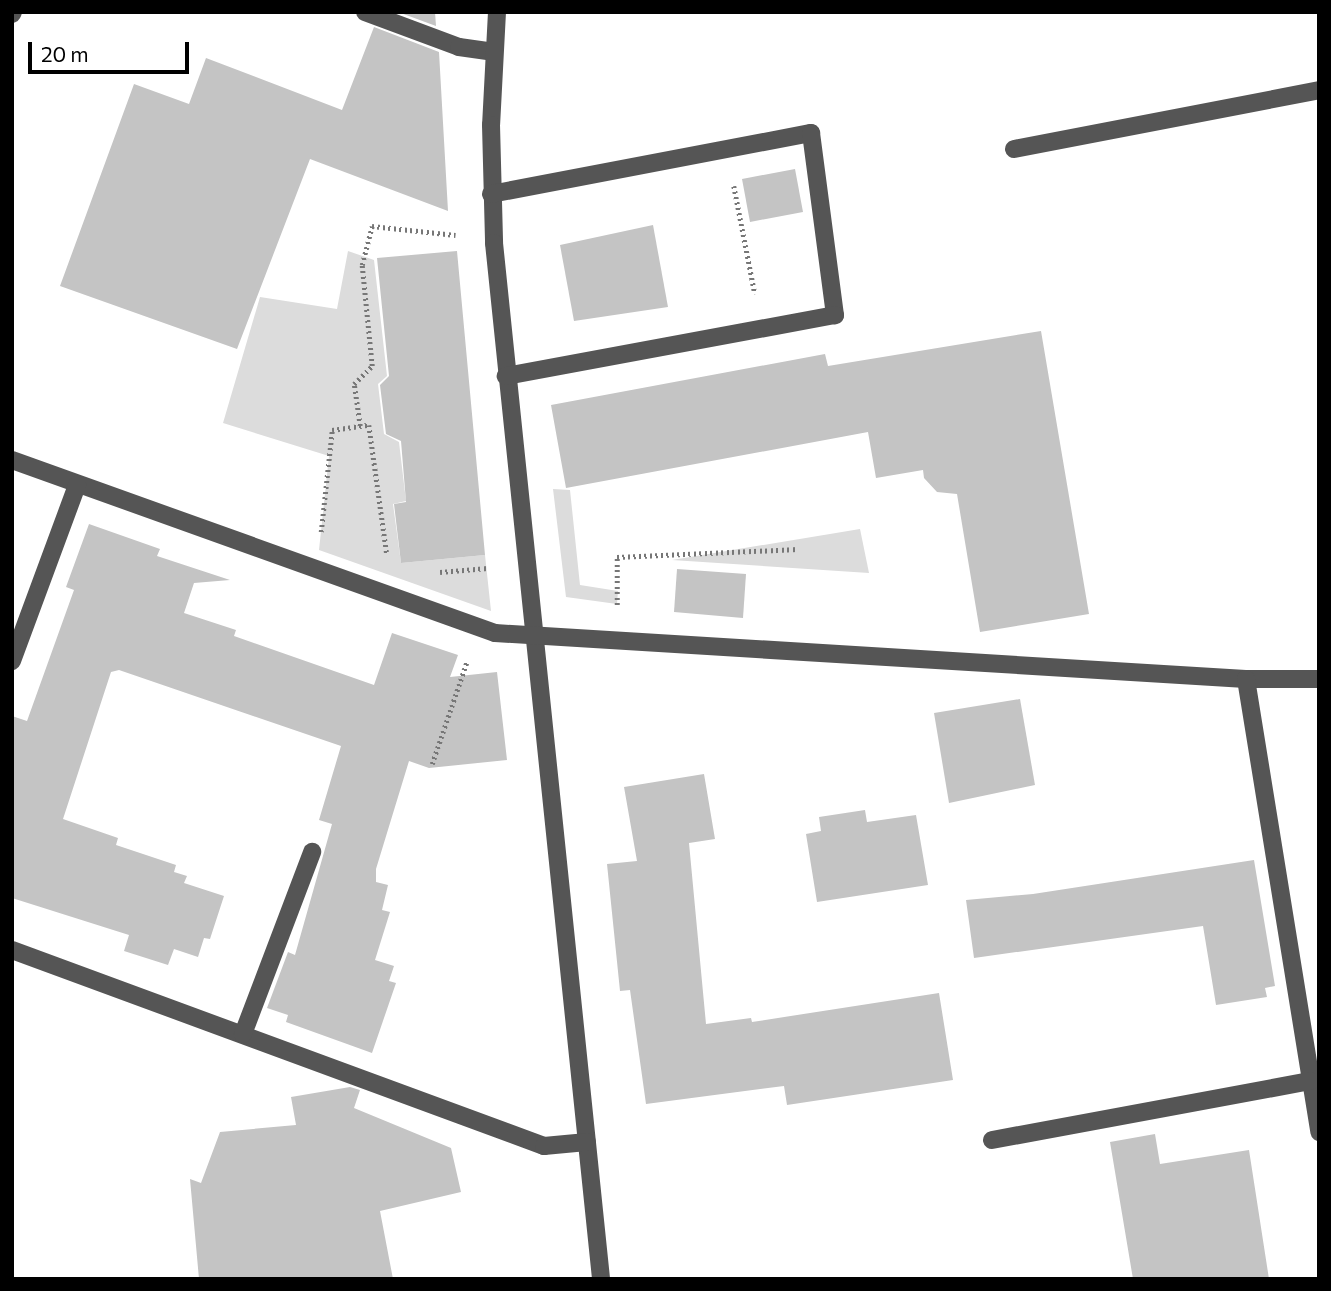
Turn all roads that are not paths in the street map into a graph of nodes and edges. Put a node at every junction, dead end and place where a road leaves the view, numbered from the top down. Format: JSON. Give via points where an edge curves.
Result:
{"nodes":[{"id":1,"x":365,"y":12,"type":"edge"},
{"id":2,"x":496,"y":12,"type":"edge"},
{"id":3,"x":493,"y":52,"type":"junction"},
{"id":4,"x":1319,"y":90,"type":"edge"},
{"id":5,"x":1014,"y":149,"type":"dead end"},
{"id":6,"x":491,"y":194,"type":"junction"},
{"id":7,"x":506,"y":376,"type":"junction"},
{"id":8,"x":12,"y":460,"type":"edge"},
{"id":9,"x":77,"y":485,"type":"junction"},
{"id":10,"x":536,"y":636,"type":"junction"},
{"id":11,"x":12,"y":661,"type":"edge"},
{"id":12,"x":1246,"y":679,"type":"junction"},
{"id":13,"x":1319,"y":679,"type":"edge"},
{"id":14,"x":312,"y":852,"type":"dead end"},
{"id":15,"x":12,"y":950,"type":"edge"},
{"id":16,"x":243,"y":1034,"type":"junction"},
{"id":17,"x":1311,"y":1081,"type":"junction"},
{"id":18,"x":1319,"y":1132,"type":"edge"},
{"id":19,"x":992,"y":1140,"type":"dead end"},
{"id":20,"x":587,"y":1142,"type":"junction"},
{"id":21,"x":601,"y":1279,"type":"edge"}],
"edges":[{"from":1,"to":3,"type":"street","via":[[460,47]]},
{"from":2,"to":3,"type":"street"},
{"from":3,"to":6,"type":"street"},
{"from":4,"to":5,"type":"street"},
{"from":6,"to":7,"type":"street"},
{"from":6,"to":7,"type":"street","via":[[811,133],[835,315]]},
{"from":7,"to":10,"type":"street"},
{"from":8,"to":9,"type":"street"},
{"from":9,"to":10,"type":"street","via":[[495,634]]},
{"from":9,"to":11,"type":"street"},
{"from":10,"to":12,"type":"street"},
{"from":10,"to":20,"type":"street"},
{"from":12,"to":13,"type":"street"},
{"from":12,"to":17,"type":"street"},
{"from":14,"to":16,"type":"street"},
{"from":15,"to":16,"type":"street"},
{"from":16,"to":20,"type":"street","via":[[544,1146]]},
{"from":17,"to":18,"type":"street"},
{"from":17,"to":19,"type":"street"},
{"from":20,"to":21,"type":"street"}]}
